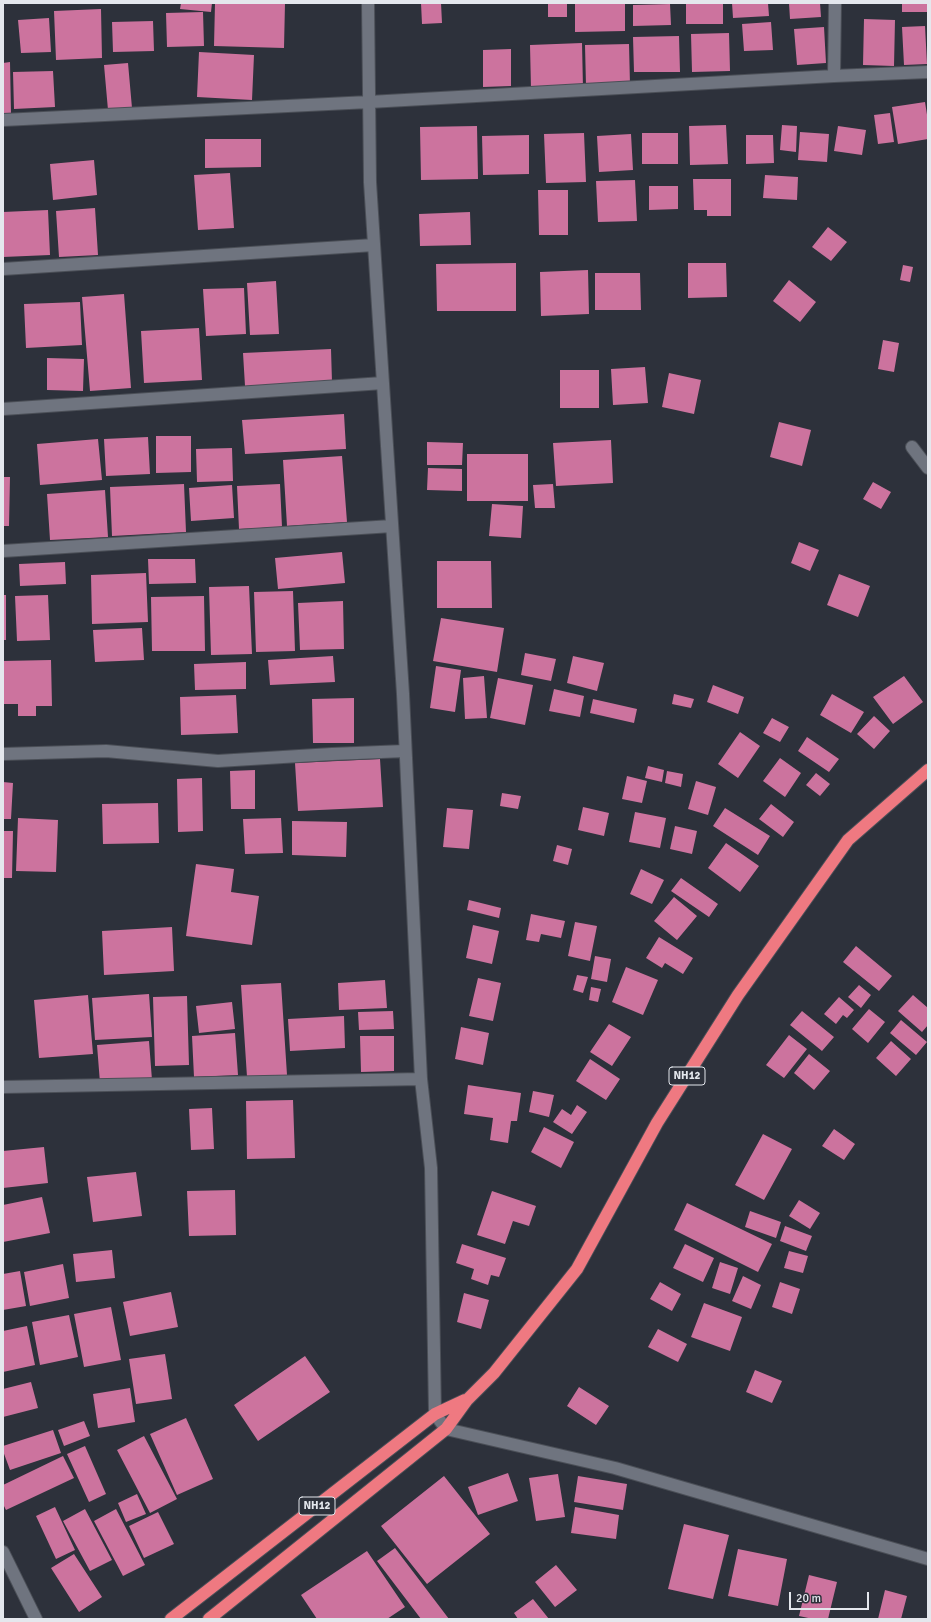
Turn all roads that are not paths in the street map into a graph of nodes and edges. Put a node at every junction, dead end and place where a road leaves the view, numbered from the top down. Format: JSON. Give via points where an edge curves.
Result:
{"nodes":[{"id":1,"x":368,"y":3,"type":"edge"},
{"id":2,"x":835,"y":3,"type":"edge"},
{"id":3,"x":928,"y":72,"type":"edge"},
{"id":4,"x":834,"y":76,"type":"junction"},
{"id":5,"x":369,"y":102,"type":"junction"},
{"id":6,"x":3,"y":120,"type":"edge"},
{"id":7,"x":374,"y":245,"type":"junction"},
{"id":8,"x":3,"y":269,"type":"edge"},
{"id":9,"x":383,"y":383,"type":"junction"},
{"id":10,"x":3,"y":409,"type":"edge"},
{"id":11,"x":912,"y":447,"type":"dead end"},
{"id":12,"x":928,"y":468,"type":"edge"},
{"id":13,"x":392,"y":526,"type":"junction"},
{"id":14,"x":3,"y":551,"type":"edge"},
{"id":15,"x":405,"y":751,"type":"junction"},
{"id":16,"x":3,"y":754,"type":"edge"},
{"id":17,"x":928,"y":770,"type":"edge"},
{"id":18,"x":421,"y":1079,"type":"junction"},
{"id":19,"x":3,"y":1087,"type":"edge"},
{"id":20,"x":467,"y":1400,"type":"junction"},
{"id":21,"x":435,"y":1414,"type":"junction"},
{"id":22,"x":446,"y":1428,"type":"junction"},
{"id":23,"x":3,"y":1552,"type":"edge"},
{"id":24,"x":928,"y":1559,"type":"edge"},
{"id":25,"x":36,"y":1619,"type":"edge"},
{"id":26,"x":171,"y":1619,"type":"edge"},
{"id":27,"x":209,"y":1619,"type":"edge"}],
"edges":[{"from":1,"to":5,"type":"street"},
{"from":2,"to":4,"type":"street"},
{"from":3,"to":4,"type":"street"},
{"from":4,"to":5,"type":"street"},
{"from":5,"to":6,"type":"street"},
{"from":5,"to":7,"type":"street"},
{"from":7,"to":8,"type":"street"},
{"from":7,"to":9,"type":"street"},
{"from":9,"to":10,"type":"street"},
{"from":9,"to":13,"type":"street"},
{"from":11,"to":12,"type":"street"},
{"from":13,"to":14,"type":"street"},
{"from":13,"to":15,"type":"street"},
{"from":15,"to":16,"type":"street","via":[[218,761],[106,751]]},
{"from":15,"to":18,"type":"street"},
{"from":17,"to":20,"type":"highway","number":"NH12","via":[[848,840],[738,995],[657,1123],[577,1269],[494,1373]]},
{"from":18,"to":19,"type":"street"},
{"from":18,"to":21,"type":"street","via":[[431,1168]]},
{"from":20,"to":21,"type":"highway","number":"NH12"},
{"from":20,"to":22,"type":"highway","number":"NH12"},
{"from":21,"to":22,"type":"street"},
{"from":21,"to":26,"type":"highway","number":"NH12"},
{"from":22,"to":24,"type":"street","via":[[614,1468]]},
{"from":22,"to":27,"type":"highway","number":"NH12"},
{"from":23,"to":25,"type":"street"}]}
